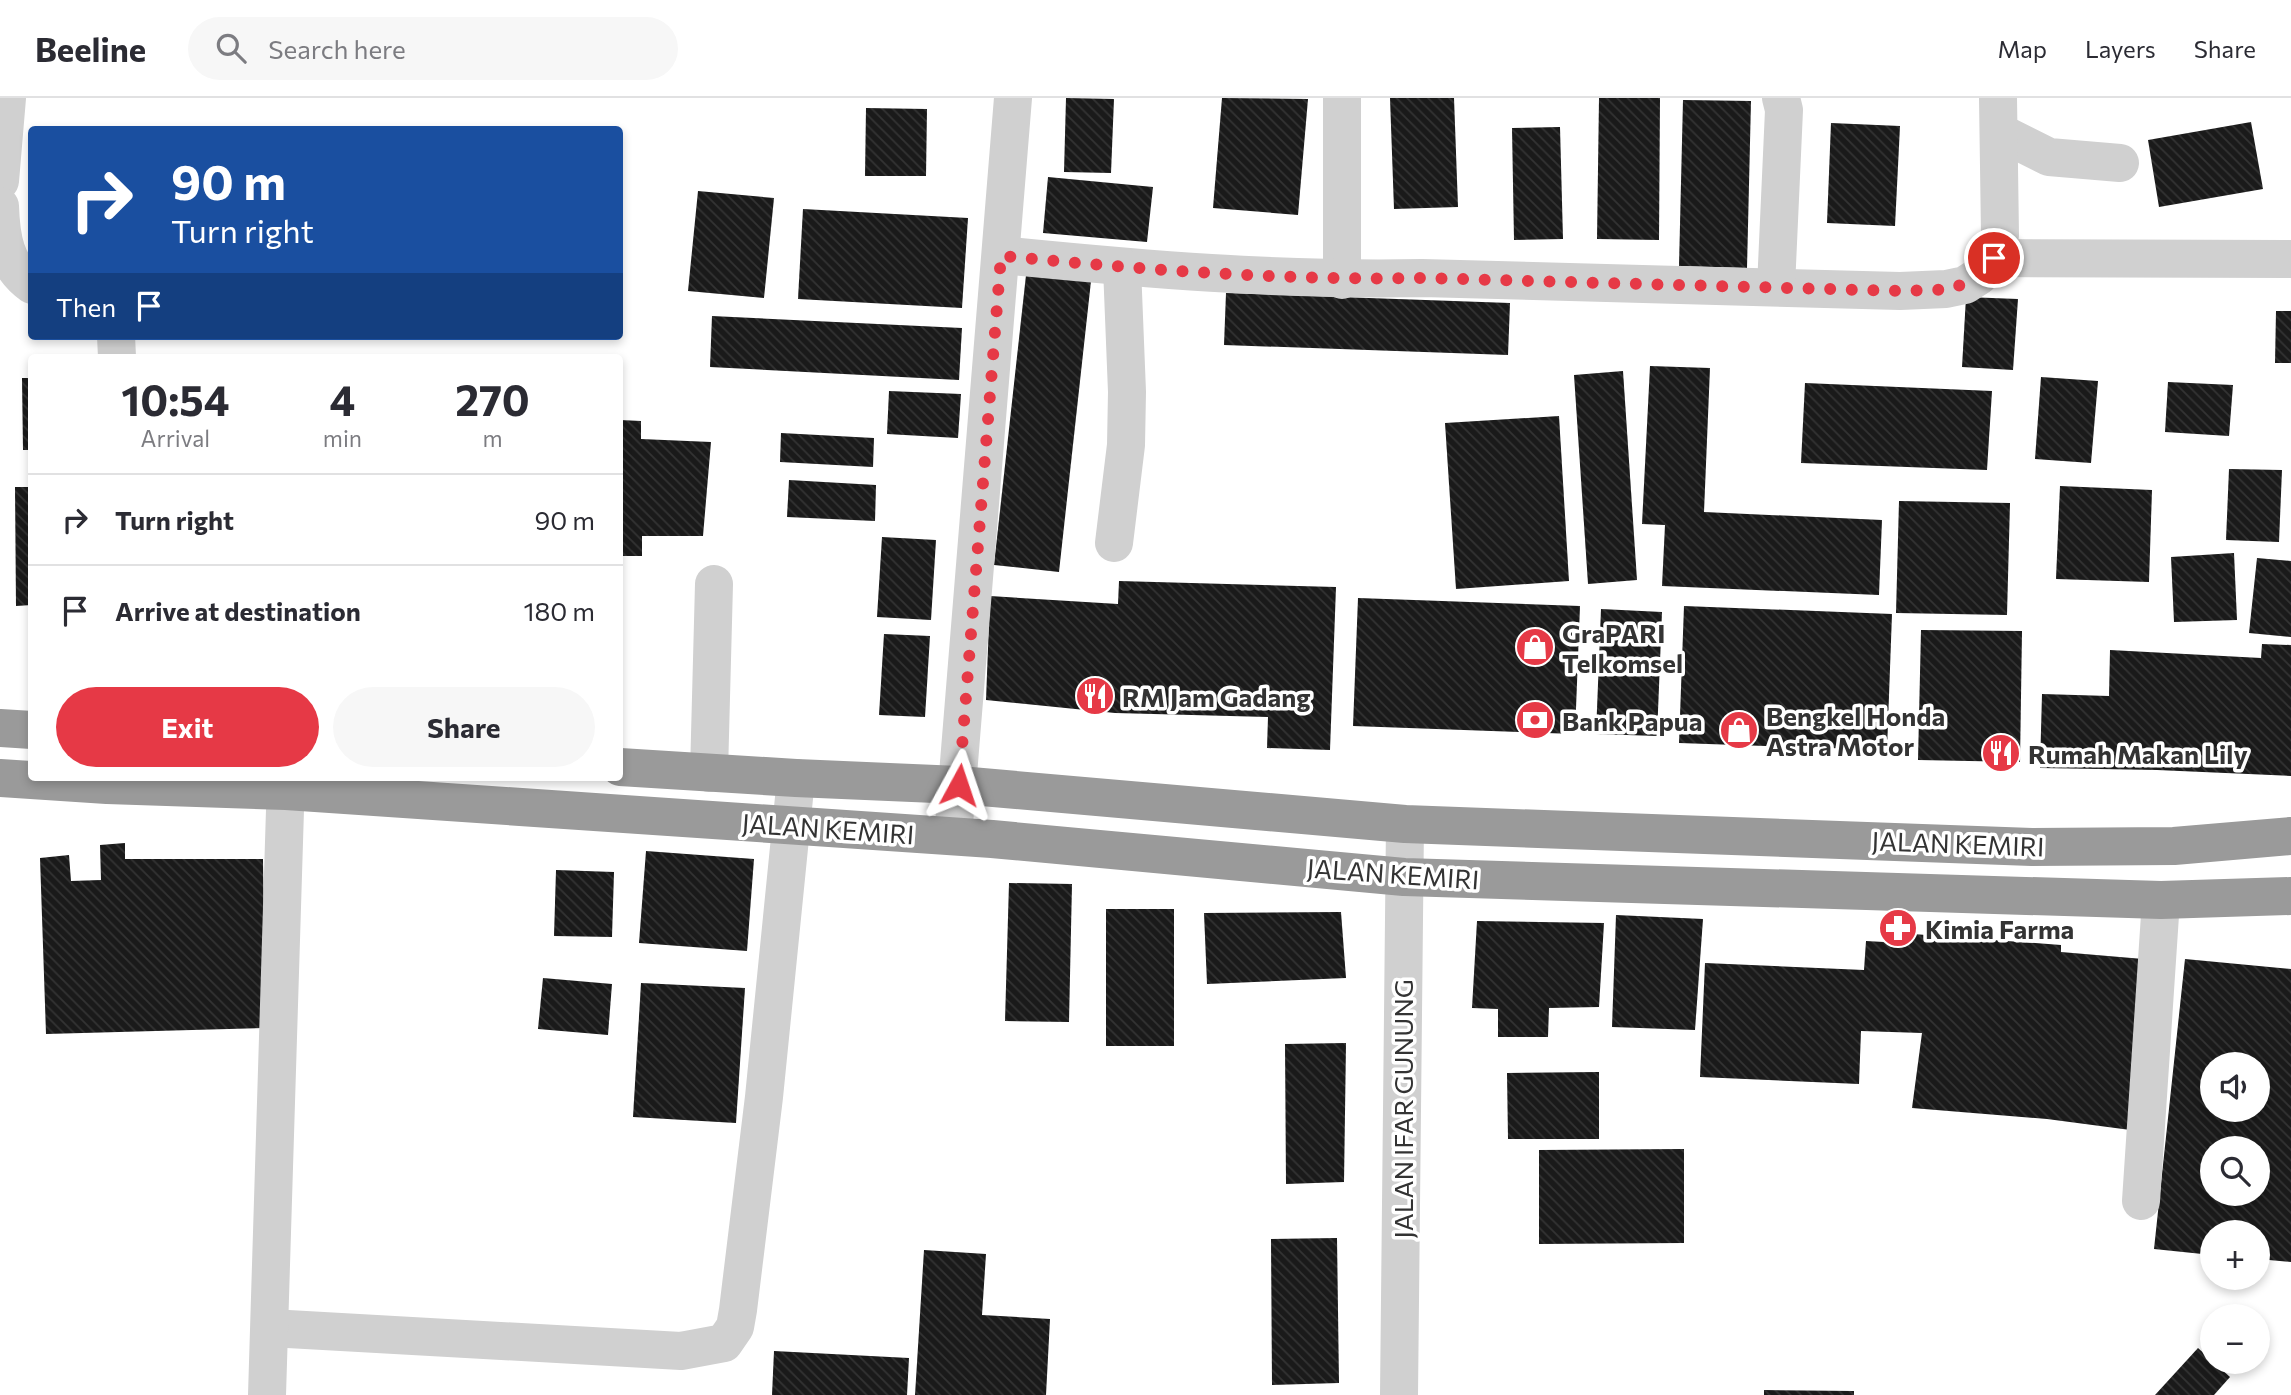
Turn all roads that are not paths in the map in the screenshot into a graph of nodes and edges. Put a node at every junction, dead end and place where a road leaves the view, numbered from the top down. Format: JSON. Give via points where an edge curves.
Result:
{"nodes":[{"id":1,"x":7,"y":98,"type":"edge"},
{"id":2,"x":1013,"y":98,"type":"edge"},
{"id":3,"x":1342,"y":98,"type":"edge"},
{"id":4,"x":1781,"y":98,"type":"edge"},
{"id":5,"x":1998,"y":115,"type":"edge"},
{"id":6,"x":2120,"y":163,"type":"dead end"},
{"id":7,"x":0,"y":181,"type":"edge"},
{"id":8,"x":0,"y":206,"type":"edge"},
{"id":9,"x":1001,"y":256,"type":"junction"},
{"id":10,"x":1994,"y":258,"type":"junction"},
{"id":11,"x":2291,"y":259,"type":"edge"},
{"id":12,"x":1122,"y":267,"type":"junction"},
{"id":13,"x":1342,"y":280,"type":"junction"},
{"id":14,"x":28,"y":281,"type":"edge"},
{"id":15,"x":1776,"y":287,"type":"junction"},
{"id":16,"x":1114,"y":543,"type":"dead end"},
{"id":17,"x":714,"y":584,"type":"dead end"},
{"id":18,"x":0,"y":728,"type":"edge"},
{"id":19,"x":28,"y":730,"type":"edge"},
{"id":20,"x":623,"y":767,"type":"edge"},
{"id":21,"x":709,"y":773,"type":"junction"},
{"id":22,"x":0,"y":778,"type":"edge"},
{"id":23,"x":796,"y":778,"type":"junction"},
{"id":24,"x":28,"y":779,"type":"edge"},
{"id":25,"x":108,"y":781,"type":"edge"},
{"id":26,"x":286,"y":784,"type":"edge"},
{"id":27,"x":959,"y":785,"type":"junction"},
{"id":28,"x":1405,"y":824,"type":"junction"},
{"id":29,"x":790,"y":825,"type":"junction"},
{"id":30,"x":953,"y":836,"type":"junction"},
{"id":31,"x":2291,"y":836,"type":"edge"},
{"id":32,"x":1404,"y":877,"type":"junction"},
{"id":33,"x":2291,"y":896,"type":"edge"},
{"id":34,"x":2161,"y":900,"type":"junction"},
{"id":35,"x":2141,"y":1201,"type":"dead end"},
{"id":36,"x":270,"y":1328,"type":"junction"},
{"id":37,"x":267,"y":1395,"type":"edge"},
{"id":38,"x":1399,"y":1395,"type":"edge"}],
"edges":[{"from":1,"to":7,"type":"street"},
{"from":2,"to":9,"type":"street"},
{"from":3,"to":13,"type":"street"},
{"from":4,"to":15,"type":"street"},
{"from":5,"to":6,"type":"street","via":[[2049,157]]},
{"from":5,"to":10,"type":"street","via":[[2000,234]]},
{"from":8,"to":14,"type":"street","via":[[6,251]]},
{"from":9,"to":12,"type":"street"},
{"from":9,"to":27,"type":"street"},
{"from":10,"to":11,"type":"street"},
{"from":10,"to":15,"type":"street","via":[[1979,276],[1946,289]]},
{"from":12,"to":13,"type":"street"},
{"from":12,"to":16,"type":"street","via":[[1126,445]]},
{"from":13,"to":15,"type":"street"},
{"from":17,"to":21,"type":"street"},
{"from":18,"to":19,"type":"highway"},
{"from":20,"to":21,"type":"highway","name":"JALAN KEMIRI"},
{"from":21,"to":23,"type":"highway","name":"JALAN KEMIRI"},
{"from":22,"to":24,"type":"highway","name":"JALAN KEMIRI"},
{"from":23,"to":27,"type":"highway","name":"JALAN KEMIRI"},
{"from":23,"to":29,"type":"street"},
{"from":25,"to":26,"type":"highway","name":"JALAN KEMIRI"},
{"from":26,"to":29,"type":"highway","name":"JALAN KEMIRI"},
{"from":26,"to":36,"type":"street"},
{"from":27,"to":28,"type":"highway","name":"JALAN KEMIRI"},
{"from":27,"to":30,"type":"street"},
{"from":28,"to":31,"type":"highway","name":"JALAN KEMIRI","via":[[2032,847],[2174,846]]},
{"from":28,"to":32,"type":"street","name":"JALAN IFAR GUNUNG"},
{"from":29,"to":30,"type":"highway","name":"JALAN KEMIRI"},
{"from":29,"to":36,"type":"street","via":[[738,1310],[724,1343],[681,1351]]},
{"from":30,"to":32,"type":"highway","name":"JALAN KEMIRI"},
{"from":32,"to":34,"type":"highway","name":"JALAN KEMIRI"},
{"from":32,"to":38,"type":"street","name":"JALAN IFAR GUNUNG"},
{"from":33,"to":34,"type":"highway","name":"JALAN KEMIRI"},
{"from":34,"to":35,"type":"street"},
{"from":36,"to":37,"type":"street"}]}
